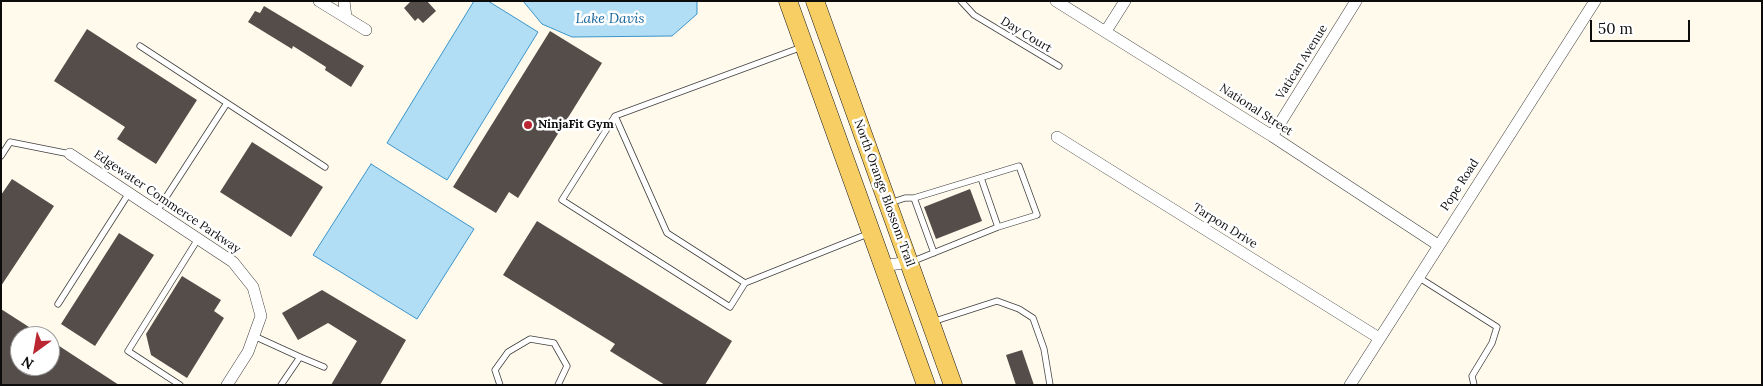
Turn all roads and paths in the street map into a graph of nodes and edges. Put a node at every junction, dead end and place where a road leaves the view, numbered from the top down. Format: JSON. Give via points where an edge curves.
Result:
{"nodes":[{"id":1,"x":319,"y":1,"type":"edge"},
{"id":2,"x":344,"y":1,"type":"edge"},
{"id":3,"x":788,"y":1,"type":"edge"},
{"id":4,"x":815,"y":1,"type":"edge"},
{"id":5,"x":961,"y":1,"type":"edge"},
{"id":6,"x":1056,"y":1,"type":"edge"},
{"id":7,"x":1125,"y":1,"type":"edge"},
{"id":8,"x":1356,"y":1,"type":"edge"},
{"id":9,"x":1595,"y":1,"type":"edge"},
{"id":10,"x":346,"y":17,"type":"junction"},
{"id":11,"x":366,"y":30,"type":"dead end"},
{"id":12,"x":1106,"y":31,"type":"junction"},
{"id":13,"x":140,"y":46,"type":"dead end"},
{"id":14,"x":804,"y":47,"type":"junction"},
{"id":15,"x":1059,"y":66,"type":"dead end"},
{"id":16,"x":227,"y":103,"type":"junction"},
{"id":17,"x":615,"y":116,"type":"junction"},
{"id":18,"x":1272,"y":136,"type":"junction"},
{"id":19,"x":1057,"y":137,"type":"dead end"},
{"id":20,"x":70,"y":154,"type":"joint"},
{"id":21,"x":1,"y":156,"type":"edge"},
{"id":22,"x":325,"y":167,"type":"dead end"},
{"id":23,"x":981,"y":178,"type":"junction"},
{"id":24,"x":129,"y":193,"type":"junction"},
{"id":25,"x":914,"y":198,"type":"junction"},
{"id":26,"x":888,"y":203,"type":"junction"},
{"id":27,"x":157,"y":212,"type":"junction"},
{"id":28,"x":998,"y":227,"type":"junction"},
{"id":29,"x":871,"y":232,"type":"junction"},
{"id":30,"x":198,"y":239,"type":"junction"},
{"id":31,"x":1438,"y":246,"type":"junction"},
{"id":32,"x":934,"y":253,"type":"junction"},
{"id":33,"x":909,"y":262,"type":"junction"},
{"id":34,"x":883,"y":266,"type":"junction"},
{"id":35,"x":1418,"y":277,"type":"junction"},
{"id":36,"x":745,"y":283,"type":"junction"},
{"id":37,"x":58,"y":304,"type":"dead end"},
{"id":38,"x":931,"y":322,"type":"junction"},
{"id":39,"x":254,"y":336,"type":"junction"},
{"id":40,"x":1379,"y":338,"type":"junction"},
{"id":41,"x":300,"y":356,"type":"junction"},
{"id":42,"x":324,"y":367,"type":"dead end"},
{"id":43,"x":180,"y":385,"type":"edge"},
{"id":44,"x":227,"y":385,"type":"edge"},
{"id":45,"x":281,"y":385,"type":"edge"},
{"id":46,"x":500,"y":385,"type":"edge"},
{"id":47,"x":558,"y":385,"type":"edge"},
{"id":48,"x":926,"y":385,"type":"edge"},
{"id":49,"x":953,"y":385,"type":"edge"},
{"id":50,"x":1050,"y":385,"type":"edge"},
{"id":51,"x":1350,"y":385,"type":"edge"},
{"id":52,"x":1474,"y":385,"type":"edge"}],
"edges":[{"from":1,"to":10,"type":"street"},
{"from":2,"to":10,"type":"street"},
{"from":3,"to":14,"type":"main road","name":"North Orange Blossom Trail"},
{"from":4,"to":26,"type":"main road","name":"North Orange Blossom Trail"},
{"from":5,"to":15,"type":"lane","name":"Day Court","via":[[974,15]]},
{"from":6,"to":12,"type":"street","name":"National Street"},
{"from":7,"to":12,"type":"street"},
{"from":8,"to":18,"type":"street","name":"Vatican Avenue"},
{"from":9,"to":31,"type":"street","name":"Pope Road"},
{"from":10,"to":11,"type":"street"},
{"from":12,"to":18,"type":"street","name":"National Street"},
{"from":13,"to":16,"type":"lane"},
{"from":14,"to":17,"type":"lane"},
{"from":14,"to":29,"type":"main road","name":"North Orange Blossom Trail"},
{"from":16,"to":22,"type":"lane"},
{"from":16,"to":27,"type":"lane"},
{"from":17,"to":36,"type":"lane","via":[[667,233]]},
{"from":17,"to":36,"type":"lane","via":[[562,200],[730,307]]},
{"from":18,"to":31,"type":"street","name":"National Street"},
{"from":19,"to":40,"type":"street","name":"Tarpon Drive"},
{"from":20,"to":21,"type":"lane","via":[[10,142]]},
{"from":20,"to":24,"type":"street","name":"Edgewater Commerce Parkway"},
{"from":23,"to":25,"type":"lane"},
{"from":23,"to":28,"type":"lane"},
{"from":23,"to":28,"type":"lane","via":[[1019,166],[1036,215]]},
{"from":24,"to":27,"type":"street","name":"Edgewater Commerce Parkway"},
{"from":24,"to":37,"type":"lane"},
{"from":25,"to":26,"type":"lane"},
{"from":25,"to":32,"type":"lane"},
{"from":26,"to":33,"type":"main road","name":"North Orange Blossom Trail"},
{"from":27,"to":30,"type":"street","name":"Edgewater Commerce Parkway"},
{"from":28,"to":32,"type":"lane"},
{"from":29,"to":34,"type":"main road","name":"North Orange Blossom Trail"},
{"from":29,"to":36,"type":"lane"},
{"from":30,"to":39,"type":"street","name":"Edgewater Commerce Parkway","via":[[233,262],[253,287],[261,316]]},
{"from":30,"to":43,"type":"lane","via":[[128,351]]},
{"from":31,"to":35,"type":"street","name":"Pope Road"},
{"from":32,"to":33,"type":"lane"},
{"from":33,"to":34,"type":"street"},
{"from":33,"to":38,"type":"main road","name":"North Orange Blossom Trail"},
{"from":34,"to":48,"type":"main road","name":"North Orange Blossom Trail"},
{"from":35,"to":40,"type":"street","name":"Pope Road"},
{"from":35,"to":52,"type":"lane","via":[[1497,326],[1497,332],[1472,376]]},
{"from":38,"to":49,"type":"main road","name":"North Orange Blossom Trail"},
{"from":38,"to":50,"type":"lane","via":[[997,301],[1019,309],[1033,318],[1044,349]]},
{"from":39,"to":41,"type":"lane"},
{"from":39,"to":44,"type":"street","name":"Edgewater Commerce Parkway"},
{"from":40,"to":51,"type":"street","name":"Pope Road"},
{"from":41,"to":42,"type":"lane"},
{"from":41,"to":45,"type":"lane"},
{"from":46,"to":47,"type":"lane","via":[[495,370],[508,352],[530,339],[554,343],[567,366]]}]}
